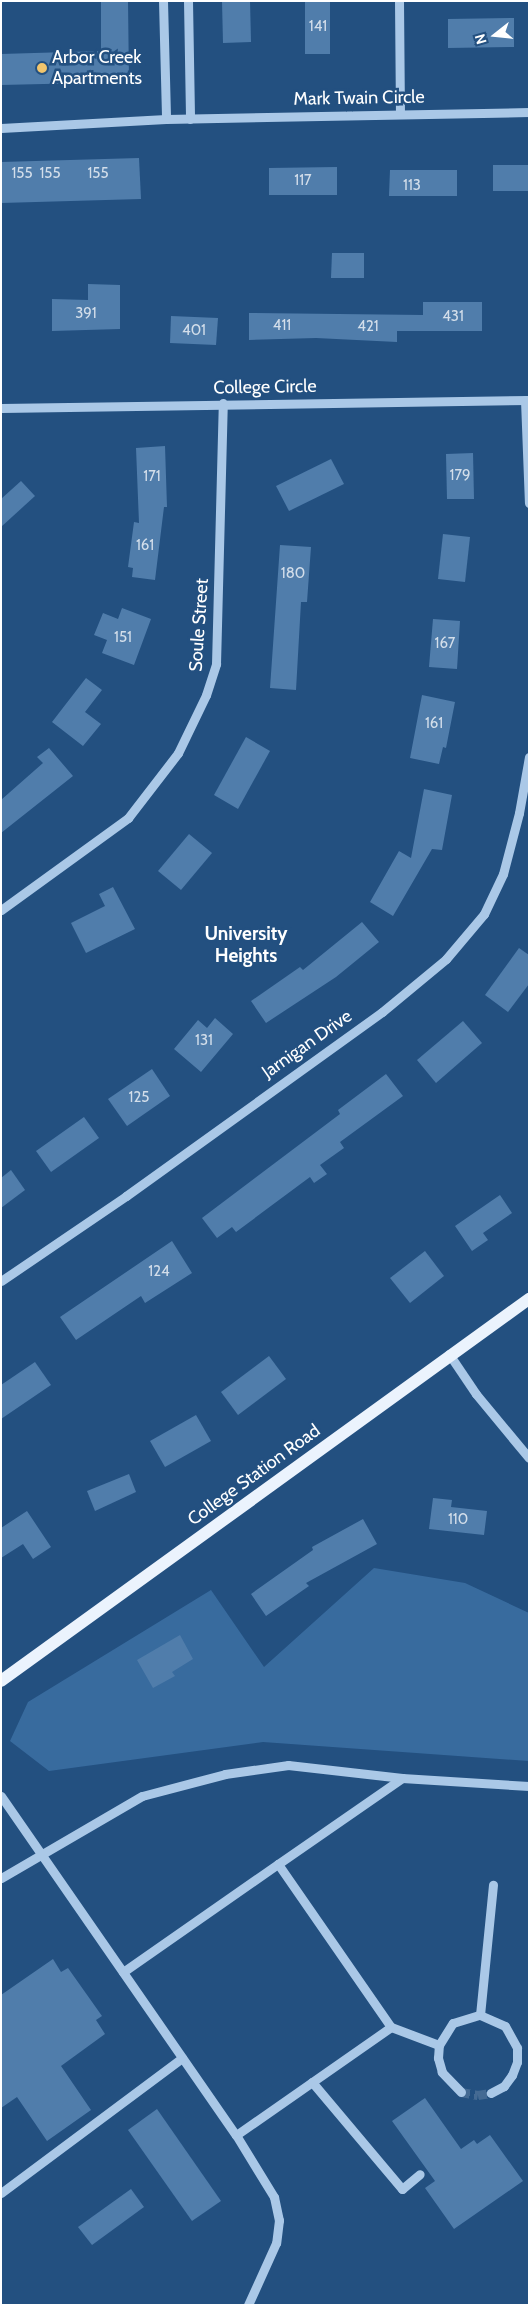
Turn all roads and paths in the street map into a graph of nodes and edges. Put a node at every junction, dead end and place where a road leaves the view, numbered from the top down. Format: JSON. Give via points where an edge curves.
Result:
{"nodes":[{"id":1,"x":164,"y":1,"type":"edge"},
{"id":2,"x":188,"y":1,"type":"edge"},
{"id":3,"x":399,"y":1,"type":"edge"},
{"id":4,"x":529,"y":112,"type":"edge"},
{"id":5,"x":400,"y":113,"type":"junction"},
{"id":6,"x":166,"y":119,"type":"junction"},
{"id":7,"x":190,"y":119,"type":"junction"},
{"id":8,"x":1,"y":128,"type":"edge"},
{"id":9,"x":527,"y":400,"type":"edge"},
{"id":10,"x":223,"y":403,"type":"junction"},
{"id":11,"x":1,"y":408,"type":"edge"},
{"id":12,"x":529,"y":503,"type":"edge"},
{"id":13,"x":529,"y":756,"type":"edge"},
{"id":14,"x":1,"y":910,"type":"edge"},
{"id":15,"x":1,"y":1281,"type":"edge"},
{"id":16,"x":529,"y":1300,"type":"edge"},
{"id":17,"x":449,"y":1354,"type":"junction"},
{"id":18,"x":529,"y":1458,"type":"edge"},
{"id":19,"x":1,"y":1681,"type":"edge"},
{"id":20,"x":402,"y":1778,"type":"junction"},
{"id":21,"x":529,"y":1786,"type":"edge"},
{"id":22,"x":1,"y":1796,"type":"edge"},
{"id":23,"x":40,"y":1852,"type":"junction"},
{"id":24,"x":278,"y":1864,"type":"junction"},
{"id":25,"x":1,"y":1878,"type":"edge"},
{"id":26,"x":493,"y":1885,"type":"dead end"},
{"id":27,"x":123,"y":1972,"type":"junction"},
{"id":28,"x":480,"y":2015,"type":"junction"},
{"id":29,"x":391,"y":2027,"type":"junction"},
{"id":30,"x":439,"y":2044,"type":"junction"},
{"id":31,"x":182,"y":2058,"type":"junction"},
{"id":32,"x":312,"y":2082,"type":"junction"},
{"id":33,"x":461,"y":2092,"type":"tunnel mouth"},
{"id":34,"x":491,"y":2093,"type":"tunnel mouth"},
{"id":35,"x":236,"y":2135,"type":"junction"},
{"id":36,"x":420,"y":2174,"type":"dead end"},
{"id":37,"x":1,"y":2193,"type":"edge"},
{"id":38,"x":248,"y":2305,"type":"edge"}],
"edges":[{"from":1,"to":6,"type":"street"},
{"from":2,"to":7,"type":"street"},
{"from":3,"to":5,"type":"street"},
{"from":4,"to":5,"type":"street","name":"Mark Twain Circle"},
{"from":5,"to":7,"type":"street","name":"Mark Twain Circle"},
{"from":6,"to":7,"type":"street","name":"Mark Twain Circle"},
{"from":6,"to":8,"type":"street","name":"Mark Twain Circle"},
{"from":9,"to":10,"type":"street","name":"College Circle"},
{"from":9,"to":12,"type":"street"},
{"from":10,"to":11,"type":"street","name":"College Circle"},
{"from":10,"to":14,"type":"street","name":"Soule Street","via":[[216,664],[206,695],[178,753],[128,818]]},
{"from":13,"to":15,"type":"street","name":"Jarnigan Drive","via":[[503,874],[484,914],[446,959],[382,1012]]},
{"from":16,"to":17,"type":"main road","name":"College Station Road"},
{"from":17,"to":18,"type":"street","via":[[476,1394]]},
{"from":17,"to":19,"type":"main road","name":"College Station Road"},
{"from":20,"to":21,"type":"street"},
{"from":20,"to":23,"type":"street","via":[[288,1765],[225,1774],[142,1796]]},
{"from":20,"to":24,"type":"street"},
{"from":22,"to":23,"type":"street"},
{"from":23,"to":25,"type":"street"},
{"from":23,"to":27,"type":"street"},
{"from":24,"to":27,"type":"street"},
{"from":24,"to":29,"type":"street"},
{"from":26,"to":28,"type":"street"},
{"from":27,"to":31,"type":"street"},
{"from":28,"to":30,"type":"street","via":[[453,2023]]},
{"from":28,"to":34,"type":"street","via":[[505,2026],[517,2048],[512,2075],[504,2086]]},
{"from":29,"to":30,"type":"street"},
{"from":29,"to":32,"type":"street"},
{"from":30,"to":33,"type":"street","via":[[442,2072]]},
{"from":31,"to":35,"type":"street"},
{"from":31,"to":37,"type":"street"},
{"from":32,"to":35,"type":"street"},
{"from":32,"to":36,"type":"street","via":[[402,2189]]},
{"from":35,"to":38,"type":"street","via":[[274,2197],[279,2220],[276,2243]]}]}
